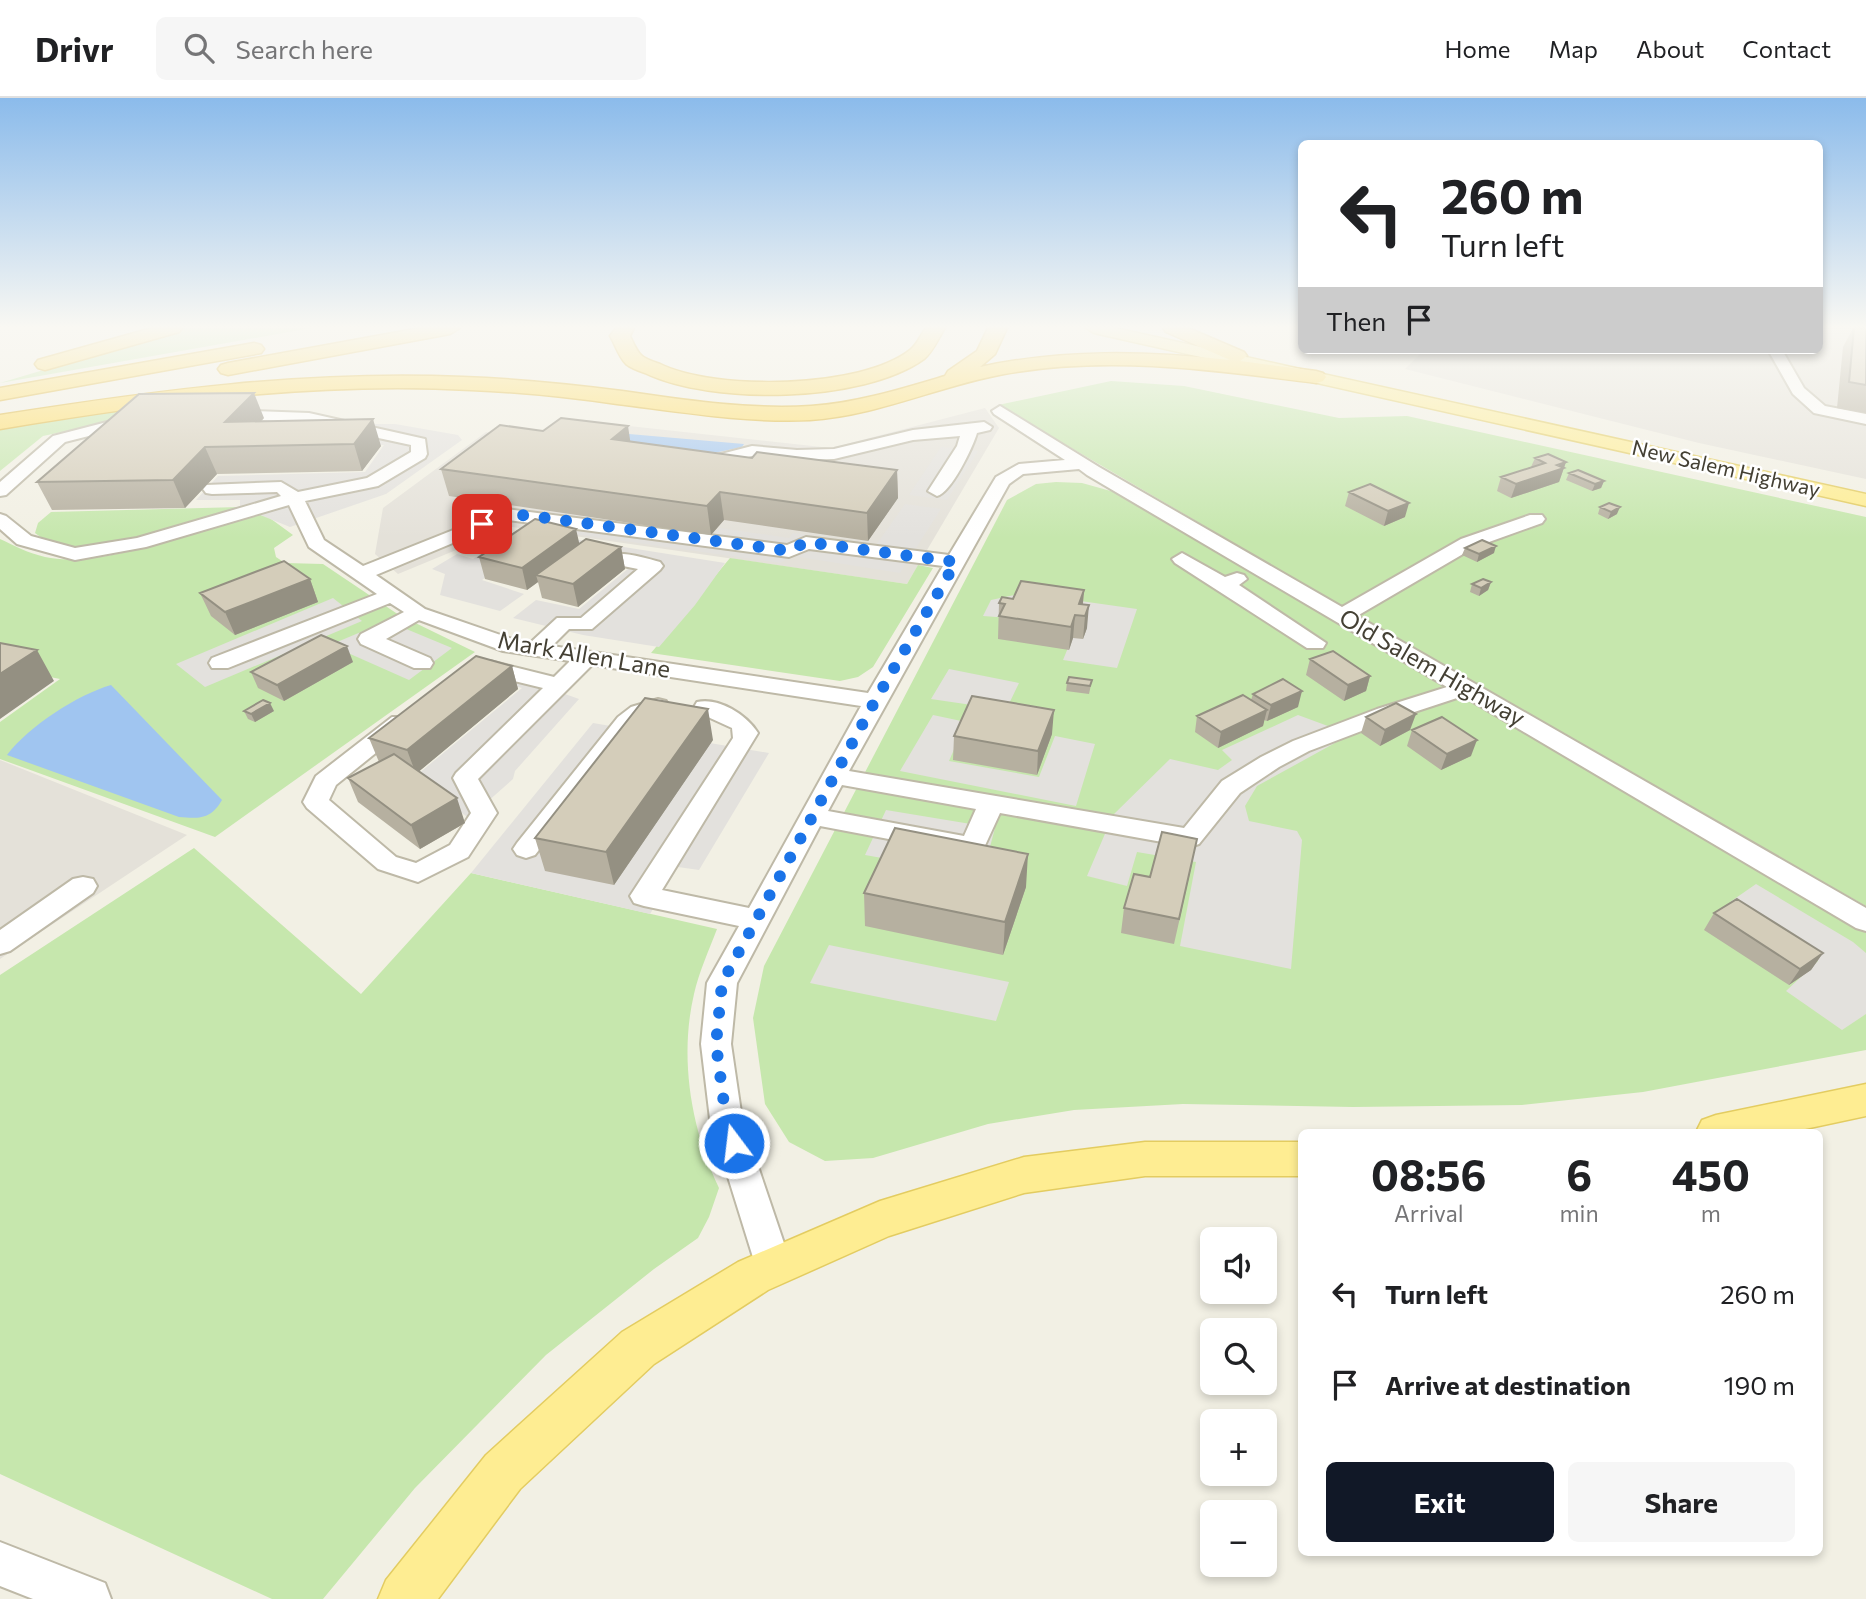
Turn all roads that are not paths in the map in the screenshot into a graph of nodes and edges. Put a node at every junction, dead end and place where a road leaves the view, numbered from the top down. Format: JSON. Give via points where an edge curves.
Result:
{"nodes":[{"id":1,"x":70,"y":398,"type":"edge"},
{"id":2,"x":163,"y":398,"type":"edge"},
{"id":3,"x":609,"y":398,"type":"edge"},
{"id":4,"x":892,"y":398,"type":"edge"},
{"id":5,"x":1410,"y":398,"type":"edge"},
{"id":6,"x":1806,"y":398,"type":"edge"},
{"id":7,"x":0,"y":411,"type":"edge"},
{"id":8,"x":209,"y":415,"type":"edge"},
{"id":9,"x":1006,"y":415,"type":"joint"},
{"id":10,"x":156,"y":416,"type":"edge"},
{"id":11,"x":1866,"y":419,"type":"edge"},
{"id":12,"x":0,"y":422,"type":"edge"},
{"id":13,"x":970,"y":430,"type":"junction"},
{"id":14,"x":371,"y":432,"type":"junction"},
{"id":15,"x":282,"y":434,"type":"edge"},
{"id":16,"x":1081,"y":464,"type":"junction"},
{"id":17,"x":698,"y":465,"type":"edge"},
{"id":18,"x":212,"y":489,"type":"dead end"},
{"id":19,"x":0,"y":491,"type":"edge"},
{"id":20,"x":937,"y":491,"type":"dead end"},
{"id":21,"x":294,"y":498,"type":"junction"},
{"id":22,"x":1866,"y":500,"type":"edge"},
{"id":23,"x":1536,"y":519,"type":"dead end"},
{"id":24,"x":0,"y":520,"type":"edge"},
{"id":25,"x":615,"y":559,"type":"edge"},
{"id":26,"x":1182,"y":559,"type":"dead end"},
{"id":27,"x":956,"y":562,"type":"junction"},
{"id":28,"x":1262,"y":569,"type":"junction"},
{"id":29,"x":361,"y":574,"type":"junction"},
{"id":30,"x":1223,"y":584,"type":"junction"},
{"id":31,"x":392,"y":595,"type":"junction"},
{"id":32,"x":418,"y":613,"type":"junction"},
{"id":33,"x":1342,"y":616,"type":"junction"},
{"id":34,"x":1315,"y":643,"type":"dead end"},
{"id":35,"x":535,"y":650,"type":"junction"},
{"id":36,"x":586,"y":658,"type":"junction"},
{"id":37,"x":219,"y":663,"type":"dead end"},
{"id":38,"x":422,"y":663,"type":"dead end"},
{"id":39,"x":464,"y":672,"type":"edge"},
{"id":40,"x":727,"y":679,"type":"junction"},
{"id":41,"x":559,"y":685,"type":"junction"},
{"id":42,"x":1467,"y":688,"type":"junction"},
{"id":43,"x":875,"y":701,"type":"junction"},
{"id":44,"x":421,"y":706,"type":"edge"},
{"id":45,"x":705,"y":707,"type":"junction"},
{"id":46,"x":834,"y":776,"type":"junction"},
{"id":47,"x":991,"y":803,"type":"junction"},
{"id":48,"x":812,"y":816,"type":"junction"},
{"id":49,"x":526,"y":849,"type":"dead end"},
{"id":50,"x":83,"y":886,"type":"dead end"},
{"id":51,"x":755,"y":919,"type":"junction"},
{"id":52,"x":1866,"y":920,"type":"edge"},
{"id":53,"x":0,"y":944,"type":"edge"},
{"id":54,"x":1866,"y":1100,"type":"edge"},
{"id":55,"x":1730,"y":1129,"type":"edge"},
{"id":56,"x":1298,"y":1158,"type":"edge"},
{"id":57,"x":774,"y":1267,"type":"junction"},
{"id":58,"x":0,"y":1564,"type":"edge"},
{"id":59,"x":61,"y":1594,"type":"edge"},
{"id":60,"x":405,"y":1599,"type":"edge"}],
"edges":[{"from":1,"to":7,"type":"highway"},
{"from":2,"to":12,"type":"highway"},
{"from":3,"to":4,"type":"highway","via":[[754,414],[813,413]]},
{"from":5,"to":22,"type":"main road","name":"New Salem Highway"},
{"from":6,"to":11,"type":"street","via":[[1820,410]]},
{"from":8,"to":14,"type":"street","via":[[309,418]]},
{"from":9,"to":13,"type":"lane"},
{"from":9,"to":16,"type":"street","name":"Old Salem Highway"},
{"from":10,"to":19,"type":"street","via":[[59,439]]},
{"from":13,"to":17,"type":"street","via":[[913,435],[834,454],[752,450]]},
{"from":13,"to":20,"type":"lane"},
{"from":14,"to":15,"type":"street"},
{"from":14,"to":21,"type":"street","via":[[419,442],[419,454],[372,482]]},
{"from":16,"to":27,"type":"street","via":[[1019,470],[1002,481]]},
{"from":16,"to":28,"type":"street","name":"Old Salem Highway"},
{"from":18,"to":21,"type":"street","via":[[281,486]]},
{"from":21,"to":24,"type":"lane","via":[[139,543],[75,554],[24,540]]},
{"from":21,"to":29,"type":"street","name":"Mark Allen Lane","via":[[316,543]]},
{"from":23,"to":33,"type":"street","via":[[1468,543]]},
{"from":25,"to":35,"type":"street","via":[[653,566],[585,625],[564,622]]},
{"from":26,"to":30,"type":"street"},
{"from":27,"to":29,"type":"lane","via":[[806,542],[789,551],[506,514]]},
{"from":27,"to":43,"type":"street"},
{"from":28,"to":30,"type":"street"},
{"from":28,"to":33,"type":"street","name":"Old Salem Highway"},
{"from":29,"to":31,"type":"street","name":"Mark Allen Lane"},
{"from":30,"to":34,"type":"street"},
{"from":31,"to":32,"type":"street","name":"Mark Allen Lane"},
{"from":31,"to":37,"type":"street"},
{"from":32,"to":35,"type":"street","name":"Mark Allen Lane"},
{"from":32,"to":38,"type":"street","via":[[369,639]]},
{"from":33,"to":42,"type":"street","name":"Old Salem Highway"},
{"from":35,"to":36,"type":"street","name":"Mark Allen Lane"},
{"from":36,"to":40,"type":"street","name":"Mark Allen Lane"},
{"from":36,"to":41,"type":"street"},
{"from":39,"to":41,"type":"street","via":[[490,668]]},
{"from":40,"to":43,"type":"street","name":"Mark Allen Lane"},
{"from":40,"to":45,"type":"street"},
{"from":41,"to":44,"type":"street","via":[[465,778],[484,813],[459,851],[418,873],[387,863],[316,802],[325,781]]},
{"from":42,"to":47,"type":"street","via":[[1385,714],[1270,762],[1231,786],[1189,838]]},
{"from":42,"to":52,"type":"street","name":"Old Salem Highway"},
{"from":43,"to":46,"type":"street"},
{"from":45,"to":49,"type":"street","via":[[652,707],[626,722]]},
{"from":45,"to":51,"type":"street","via":[[741,724],[745,738],[644,896]]},
{"from":46,"to":47,"type":"street"},
{"from":46,"to":48,"type":"street"},
{"from":47,"to":48,"type":"street","via":[[973,846]]},
{"from":48,"to":51,"type":"street"},
{"from":50,"to":53,"type":"street"},
{"from":51,"to":57,"type":"street","via":[[722,983],[716,1044],[726,1119]]},
{"from":54,"to":55,"type":"main road"},
{"from":56,"to":57,"type":"main road","via":[[1145,1159],[1024,1175],[880,1220]]},
{"from":57,"to":60,"type":"main road","via":[[638,1348],[503,1472]]},
{"from":58,"to":59,"type":"street"}]}
